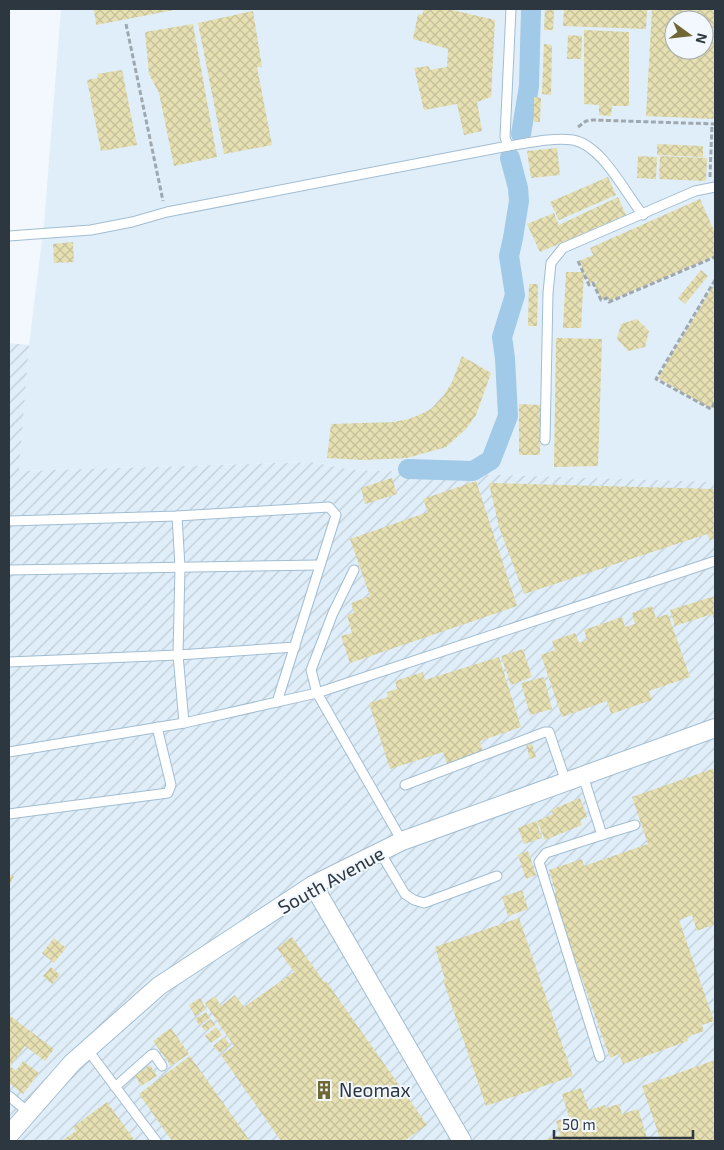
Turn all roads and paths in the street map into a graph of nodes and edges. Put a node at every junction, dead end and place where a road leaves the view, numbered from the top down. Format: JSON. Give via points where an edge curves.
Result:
{"nodes":[{"id":1,"x":511,"y":9,"type":"edge"},
{"id":2,"x":126,"y":24,"type":"dead end"},
{"id":3,"x":712,"y":124,"type":"dead end"},
{"id":4,"x":508,"y":146,"type":"junction"},
{"id":5,"x":712,"y":187,"type":"edge"},
{"id":6,"x":163,"y":202,"type":"dead end"},
{"id":7,"x":642,"y":215,"type":"junction"},
{"id":8,"x":9,"y":236,"type":"edge"},
{"id":9,"x":715,"y":257,"type":"edge"},
{"id":10,"x":578,"y":261,"type":"dead end"},
{"id":11,"x":715,"y":280,"type":"edge"},
{"id":12,"x":715,"y":402,"type":"edge"},
{"id":13,"x":714,"y":407,"type":"edge"},
{"id":14,"x":545,"y":440,"type":"dead end"},
{"id":15,"x":178,"y":516,"type":"junction"},
{"id":16,"x":9,"y":520,"type":"edge"},
{"id":17,"x":715,"y":561,"type":"edge"},
{"id":18,"x":320,"y":565,"type":"junction"},
{"id":19,"x":180,"y":567,"type":"junction"},
{"id":20,"x":9,"y":570,"type":"edge"},
{"id":21,"x":354,"y":570,"type":"dead end"},
{"id":22,"x":295,"y":646,"type":"junction"},
{"id":23,"x":178,"y":655,"type":"junction"},
{"id":24,"x":9,"y":662,"type":"edge"},
{"id":25,"x":318,"y":693,"type":"junction"},
{"id":26,"x":277,"y":702,"type":"junction"},
{"id":27,"x":184,"y":723,"type":"junction"},
{"id":28,"x":157,"y":727,"type":"junction"},
{"id":29,"x":715,"y":728,"type":"edge"},
{"id":30,"x":9,"y":752,"type":"edge"},
{"id":31,"x":583,"y":776,"type":"junction"},
{"id":32,"x":566,"y":782,"type":"junction"},
{"id":33,"x":405,"y":785,"type":"dead end"},
{"id":34,"x":9,"y":814,"type":"edge"},
{"id":35,"x":635,"y":825,"type":"dead end"},
{"id":36,"x":602,"y":835,"type":"junction"},
{"id":37,"x":402,"y":841,"type":"junction"},
{"id":38,"x":380,"y":852,"type":"junction"},
{"id":39,"x":497,"y":876,"type":"dead end"},
{"id":40,"x":313,"y":885,"type":"junction"},
{"id":41,"x":87,"y":1049,"type":"junction"},
{"id":42,"x":600,"y":1057,"type":"dead end"},
{"id":43,"x":162,"y":1066,"type":"dead end"},
{"id":44,"x":115,"y":1086,"type":"junction"},
{"id":45,"x":9,"y":1096,"type":"edge"},
{"id":46,"x":28,"y":1112,"type":"junction"},
{"id":47,"x":9,"y":1135,"type":"edge"},
{"id":48,"x":156,"y":1141,"type":"edge"},
{"id":49,"x":462,"y":1141,"type":"edge"}],
"edges":[{"from":1,"to":4,"type":"lane","via":[[505,137]]},
{"from":2,"to":6,"type":"path"},
{"from":3,"to":5,"type":"path"},
{"from":4,"to":7,"type":"lane","via":[[567,140],[584,144],[606,165]]},
{"from":4,"to":8,"type":"lane","via":[[167,212],[91,230]]},
{"from":5,"to":7,"type":"lane","via":[[695,191]]},
{"from":7,"to":14,"type":"lane","via":[[563,248],[551,263]]},
{"from":9,"to":10,"type":"path","via":[[609,302],[607,298],[601,300],[593,283],[589,285]]},
{"from":11,"to":13,"type":"path","via":[[656,379],[711,410]]},
{"from":12,"to":13,"type":"path"},
{"from":15,"to":16,"type":"lane"},
{"from":15,"to":18,"type":"lane","via":[[329,507],[336,515]]},
{"from":15,"to":19,"type":"lane"},
{"from":17,"to":25,"type":"lane"},
{"from":18,"to":19,"type":"lane"},
{"from":18,"to":22,"type":"lane"},
{"from":19,"to":20,"type":"lane"},
{"from":19,"to":23,"type":"lane"},
{"from":21,"to":25,"type":"lane","via":[[311,670]]},
{"from":22,"to":23,"type":"lane"},
{"from":22,"to":26,"type":"lane"},
{"from":23,"to":24,"type":"lane"},
{"from":23,"to":27,"type":"lane"},
{"from":25,"to":26,"type":"lane"},
{"from":25,"to":37,"type":"lane"},
{"from":26,"to":27,"type":"lane"},
{"from":27,"to":28,"type":"lane"},
{"from":28,"to":30,"type":"lane"},
{"from":28,"to":34,"type":"lane","via":[[171,785],[168,793]]},
{"from":29,"to":31,"type":"street","name":"South Avenue"},
{"from":31,"to":32,"type":"street","name":"South Avenue"},
{"from":31,"to":36,"type":"lane"},
{"from":32,"to":33,"type":"lane","via":[[549,732],[545,732]]},
{"from":32,"to":37,"type":"street","name":"South Avenue"},
{"from":35,"to":36,"type":"lane"},
{"from":36,"to":42,"type":"lane","via":[[546,853],[539,862]]},
{"from":37,"to":38,"type":"street","name":"South Avenue"},
{"from":38,"to":39,"type":"lane","via":[[405,894],[424,903]]},
{"from":38,"to":40,"type":"street","name":"South Avenue"},
{"from":40,"to":41,"type":"street","name":"South Avenue","via":[[159,986]]},
{"from":40,"to":49,"type":"street"},
{"from":41,"to":44,"type":"lane"},
{"from":41,"to":46,"type":"street","name":"South Avenue"},
{"from":43,"to":44,"type":"lane","via":[[154,1054],[151,1055]]},
{"from":44,"to":48,"type":"lane"},
{"from":45,"to":46,"type":"lane"},
{"from":46,"to":47,"type":"street","name":"South Avenue"}]}
